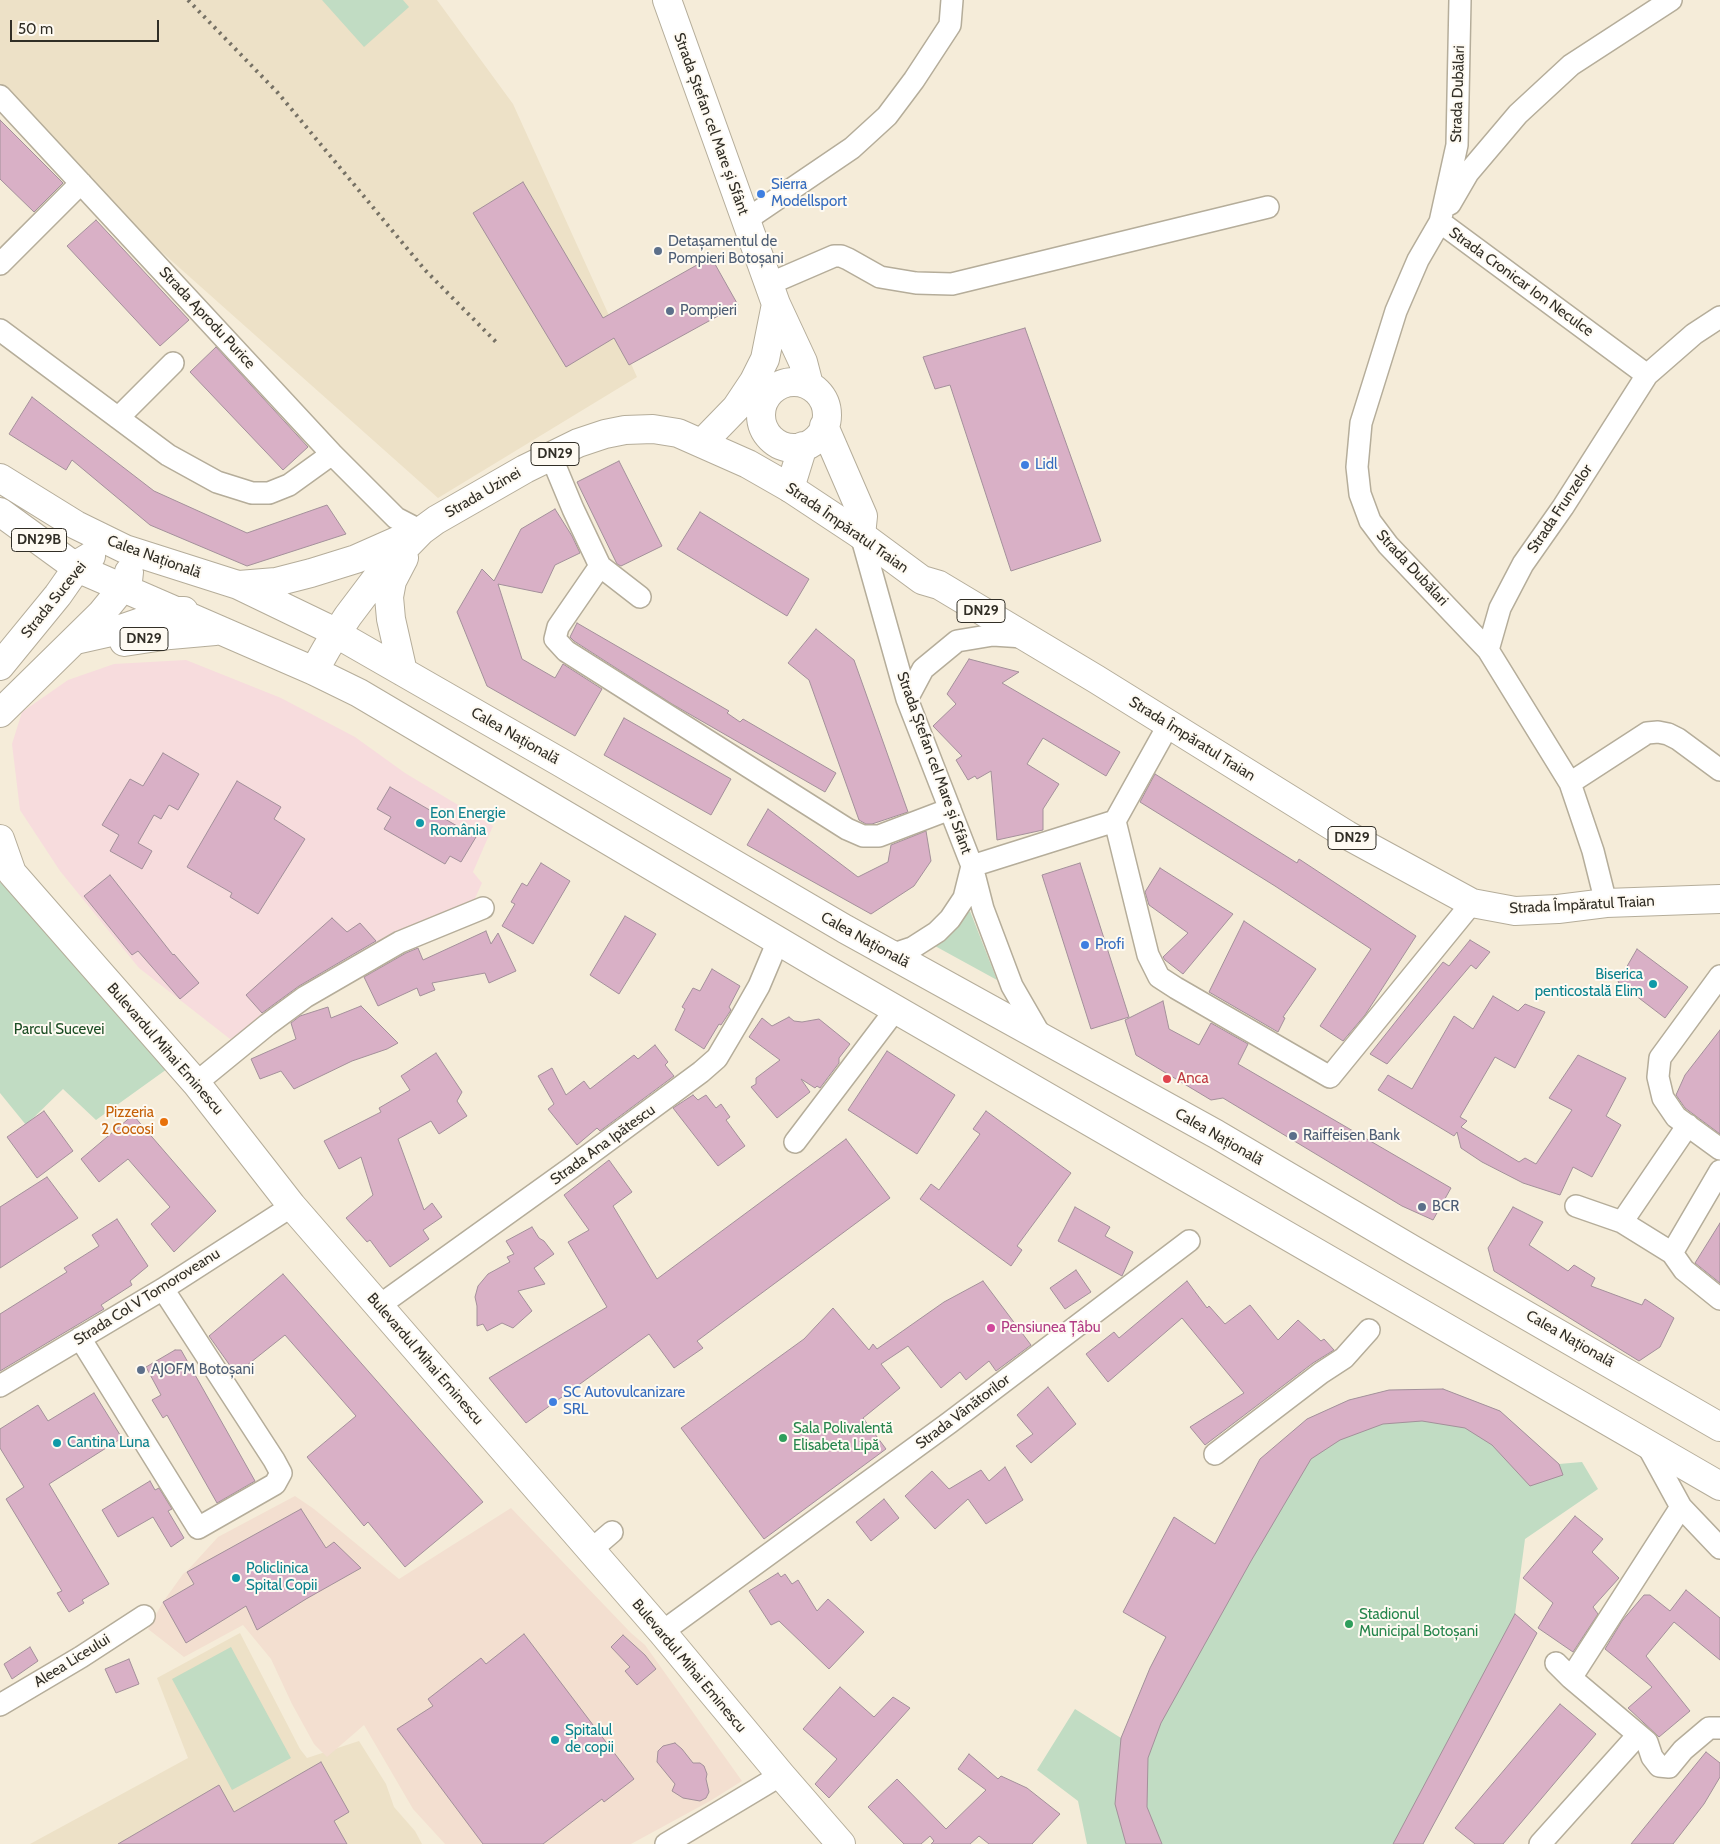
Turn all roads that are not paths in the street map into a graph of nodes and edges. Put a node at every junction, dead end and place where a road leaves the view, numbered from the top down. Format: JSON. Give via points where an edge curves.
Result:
{"nodes":[{"id":1,"x":667,"y":0,"type":"edge"},
{"id":2,"x":952,"y":0,"type":"edge"},
{"id":3,"x":1460,"y":0,"type":"edge"},
{"id":4,"x":1671,"y":0,"type":"edge"},
{"id":5,"x":0,"y":96,"type":"edge"},
{"id":6,"x":81,"y":183,"type":"junction"},
{"id":7,"x":1268,"y":207,"type":"dead end"},
{"id":8,"x":746,"y":220,"type":"junction"},
{"id":9,"x":1440,"y":222,"type":"junction"},
{"id":10,"x":0,"y":264,"type":"edge"},
{"id":11,"x":773,"y":294,"type":"junction"},
{"id":12,"x":1720,"y":317,"type":"edge"},
{"id":13,"x":0,"y":330,"type":"edge"},
{"id":14,"x":765,"y":359,"type":"junction"},
{"id":15,"x":173,"y":364,"type":"dead end"},
{"id":16,"x":806,"y":374,"type":"junction"},
{"id":17,"x":1647,"y":375,"type":"junction"},
{"id":18,"x":758,"y":392,"type":"junction"},
{"id":19,"x":118,"y":418,"type":"junction"},
{"id":20,"x":824,"y":426,"type":"junction"},
{"id":21,"x":702,"y":443,"type":"junction"},
{"id":22,"x":803,"y":446,"type":"junction"},
{"id":23,"x":332,"y":454,"type":"junction"},
{"id":24,"x":551,"y":456,"type":"junction"},
{"id":25,"x":0,"y":478,"type":"edge"},
{"id":26,"x":790,"y":488,"type":"junction"},
{"id":27,"x":0,"y":512,"type":"edge"},
{"id":28,"x":421,"y":531,"type":"junction"},
{"id":29,"x":861,"y":535,"type":"junction"},
{"id":30,"x":125,"y":550,"type":"junction"},
{"id":31,"x":600,"y":566,"type":"junction"},
{"id":32,"x":77,"y":568,"type":"junction"},
{"id":33,"x":238,"y":585,"type":"junction"},
{"id":34,"x":123,"y":588,"type":"junction"},
{"id":35,"x":640,"y":597,"type":"dead end"},
{"id":36,"x":173,"y":611,"type":"junction"},
{"id":37,"x":220,"y":631,"type":"junction"},
{"id":38,"x":1024,"y":636,"type":"junction"},
{"id":39,"x":71,"y":644,"type":"junction"},
{"id":40,"x":1488,"y":650,"type":"junction"},
{"id":41,"x":325,"y":652,"type":"junction"},
{"id":42,"x":0,"y":666,"type":"edge"},
{"id":43,"x":403,"y":672,"type":"junction"},
{"id":44,"x":908,"y":699,"type":"junction"},
{"id":45,"x":1,"y":713,"type":"edge"},
{"id":46,"x":1169,"y":724,"type":"junction"},
{"id":47,"x":1720,"y":770,"type":"edge"},
{"id":48,"x":1570,"y":784,"type":"junction"},
{"id":49,"x":950,"y":809,"type":"junction"},
{"id":50,"x":1115,"y":821,"type":"junction"},
{"id":51,"x":0,"y":840,"type":"edge"},
{"id":52,"x":972,"y":866,"type":"junction"},
{"id":53,"x":6,"y":871,"type":"edge"},
{"id":54,"x":1720,"y":899,"type":"edge"},
{"id":55,"x":1472,"y":903,"type":"junction"},
{"id":56,"x":1606,"y":903,"type":"junction"},
{"id":57,"x":483,"y":908,"type":"dead end"},
{"id":58,"x":778,"y":941,"type":"junction"},
{"id":59,"x":887,"y":953,"type":"junction"},
{"id":60,"x":1720,"y":976,"type":"edge"},
{"id":61,"x":896,"y":1009,"type":"junction"},
{"id":62,"x":1042,"y":1038,"type":"junction"},
{"id":63,"x":196,"y":1083,"type":"junction"},
{"id":64,"x":1688,"y":1125,"type":"junction"},
{"id":65,"x":795,"y":1142,"type":"dead end"},
{"id":66,"x":1720,"y":1149,"type":"edge"},
{"id":67,"x":1720,"y":1171,"type":"edge"},
{"id":68,"x":292,"y":1206,"type":"junction"},
{"id":69,"x":1576,"y":1206,"type":"dead end"},
{"id":70,"x":1622,"y":1222,"type":"junction"},
{"id":71,"x":1188,"y":1241,"type":"dead end"},
{"id":72,"x":1672,"y":1253,"type":"junction"},
{"id":73,"x":164,"y":1289,"type":"junction"},
{"id":74,"x":1720,"y":1298,"type":"edge"},
{"id":75,"x":380,"y":1305,"type":"junction"},
{"id":76,"x":1369,"y":1330,"type":"dead end"},
{"id":77,"x":80,"y":1338,"type":"junction"},
{"id":78,"x":0,"y":1386,"type":"edge"},
{"id":79,"x":1720,"y":1427,"type":"edge"},
{"id":80,"x":1646,"y":1443,"type":"junction"},
{"id":81,"x":1215,"y":1454,"type":"dead end"},
{"id":82,"x":1720,"y":1486,"type":"edge"},
{"id":83,"x":1681,"y":1507,"type":"junction"},
{"id":84,"x":612,"y":1532,"type":"dead end"},
{"id":85,"x":1720,"y":1548,"type":"edge"},
{"id":86,"x":591,"y":1550,"type":"junction"},
{"id":87,"x":144,"y":1616,"type":"dead end"},
{"id":88,"x":662,"y":1632,"type":"junction"},
{"id":89,"x":1556,"y":1663,"type":"dead end"},
{"id":90,"x":1571,"y":1678,"type":"junction"},
{"id":91,"x":0,"y":1705,"type":"edge"},
{"id":92,"x":1720,"y":1728,"type":"edge"},
{"id":93,"x":1638,"y":1735,"type":"junction"},
{"id":94,"x":781,"y":1775,"type":"junction"},
{"id":95,"x":666,"y":1844,"type":"edge"},
{"id":96,"x":841,"y":1844,"type":"edge"},
{"id":97,"x":1540,"y":1844,"type":"edge"}],
"edges":[{"from":1,"to":8,"type":"main road","name":"Strada Ștefan cel Mare și Sfânt"},
{"from":2,"to":8,"type":"street","via":[[950,25],[887,116],[852,148]]},
{"from":3,"to":9,"type":"street","name":"Strada Dubălari","via":[[1457,145]]},
{"from":4,"to":9,"type":"street","name":"Strada Cronicar Ion Neculce","via":[[1571,64],[1518,114],[1468,173]]},
{"from":5,"to":6,"type":"street","name":"Strada Aprodu Purice"},
{"from":6,"to":10,"type":"street"},
{"from":6,"to":23,"type":"street","name":"Strada Aprodu Purice"},
{"from":7,"to":11,"type":"street","via":[[952,284],[880,277],[848,259],[834,256]]},
{"from":8,"to":11,"type":"main road","name":"Strada Ștefan cel Mare și Sfânt"},
{"from":9,"to":17,"type":"street","name":"Strada Cronicar Ion Neculce"},
{"from":9,"to":40,"type":"street","name":"Strada Dubălari","via":[[1418,260],[1396,311],[1360,423],[1357,467],[1360,494],[1370,522],[1388,544]]},
{"from":11,"to":14,"type":"main road"},
{"from":11,"to":16,"type":"main road","name":"Strada Ștefan cel Mare și Sfânt"},
{"from":12,"to":17,"type":"street","name":"Strada Frunzelor","via":[[1694,334]]},
{"from":13,"to":19,"type":"street"},
{"from":14,"to":16,"type":"main road","via":[[776,356]]},
{"from":14,"to":18,"type":"main road"},
{"from":15,"to":19,"type":"street"},
{"from":16,"to":18,"type":"main road","via":[[800,382],[780,384],[771,390]]},
{"from":16,"to":20,"type":"main road","name":"Strada Ștefan cel Mare și Sfânt","via":[[827,411]]},
{"from":17,"to":40,"type":"street","name":"Strada Frunzelor","via":[[1523,564],[1500,608]]},
{"from":18,"to":21,"type":"main road","via":[[736,408]]},
{"from":18,"to":22,"type":"main road","via":[[760,419],[770,438],[791,448]]},
{"from":19,"to":23,"type":"street","via":[[168,455],[218,482],[252,493],[269,492],[289,485]]},
{"from":20,"to":22,"type":"main road","via":[[822,433]]},
{"from":20,"to":29,"type":"main road","name":"Strada Ștefan cel Mare și Sfânt","via":[[863,516]]},
{"from":21,"to":24,"type":"main road","name":"Strada Uzinei","number":"DN29","via":[[678,434],[625,430],[596,437]]},
{"from":21,"to":26,"type":"main road","name":"Strada Împăratul Traian","number":"DN29"},
{"from":22,"to":26,"type":"main road"},
{"from":23,"to":28,"type":"street","name":"Strada Aprodu Purice","via":[[396,518]]},
{"from":24,"to":28,"type":"main road","name":"Strada Uzinei","number":"DN29"},
{"from":24,"to":31,"type":"street"},
{"from":25,"to":30,"type":"main road","name":"Calea Națională","number":"DN29B","via":[[76,525]]},
{"from":26,"to":29,"type":"main road","name":"Strada Împăratul Traian","number":"DN29"},
{"from":27,"to":32,"type":"main road","name":"Calea Națională","number":"DN29B"},
{"from":28,"to":33,"type":"main road","number":"DN29","via":[[356,559],[311,573],[276,582]]},
{"from":28,"to":41,"type":"main road","name":"Strada Uzinei","number":"DN29","via":[[382,571]]},
{"from":28,"to":43,"type":"main road","via":[[392,580],[389,597]]},
{"from":29,"to":38,"type":"main road","name":"Strada Împăratul Traian","number":"DN29","via":[[922,580],[939,585]]},
{"from":29,"to":44,"type":"street","name":"Strada Ștefan cel Mare și Sfânt"},
{"from":30,"to":32,"type":"main road","name":"Strada Sucevei","number":"DN29","via":[[96,553]]},
{"from":30,"to":33,"type":"main road","name":"Calea Națională","number":"DN29"},
{"from":30,"to":34,"type":"main road","via":[[130,564],[128,581]]},
{"from":31,"to":35,"type":"street"},
{"from":31,"to":49,"type":"street","via":[[558,627],[555,639],[566,651],[847,829],[863,836],[879,836]]},
{"from":32,"to":34,"type":"main road","name":"Calea Națională","number":"DN29B"},
{"from":32,"to":42,"type":"main road","name":"Strada Sucevei","number":"DN29"},
{"from":33,"to":41,"type":"main road","name":"Calea Națională"},
{"from":34,"to":36,"type":"main road","name":"Calea Națională","number":"DN29B"},
{"from":34,"to":39,"type":"main road"},
{"from":36,"to":37,"type":"main road","name":"Calea Națională","number":"DN29B"},
{"from":36,"to":39,"type":"main road","number":"DN29"},
{"from":36,"to":41,"type":"main road","name":"Calea Națională","number":"DN29","via":[[206,614],[264,636]]},
{"from":37,"to":39,"type":"main road","number":"DN29","via":[[114,644]]},
{"from":37,"to":41,"type":"main road","name":"Calea Națională","number":"DN29"},
{"from":38,"to":44,"type":"street","via":[[993,635],[957,641],[923,669]]},
{"from":38,"to":46,"type":"main road","name":"Strada Împăratul Traian","number":"DN29"},
{"from":39,"to":45,"type":"main road"},
{"from":40,"to":48,"type":"street","name":"Strada Dubălari"},
{"from":41,"to":43,"type":"main road","name":"Calea Națională"},
{"from":41,"to":58,"type":"main road","name":"Calea Națională","via":[[376,703]]},
{"from":43,"to":59,"type":"main road","name":"Calea Națională"},
{"from":44,"to":49,"type":"street","name":"Strada Ștefan cel Mare și Sfânt"},
{"from":46,"to":50,"type":"street"},
{"from":46,"to":55,"type":"main road","name":"Strada Împăratul Traian","number":"DN29","via":[[1347,835]]},
{"from":47,"to":48,"type":"street","via":[[1678,739],[1658,732],[1647,733]]},
{"from":48,"to":56,"type":"street","name":"Strada Dubălari"},
{"from":49,"to":52,"type":"street","name":"Strada Ștefan cel Mare și Sfânt"},
{"from":50,"to":52,"type":"street"},
{"from":50,"to":55,"type":"street","via":[[1148,955],[1159,976],[1330,1077]]},
{"from":51,"to":53,"type":"main road","name":"Bulevardul Mihai Eminescu"},
{"from":52,"to":59,"type":"street","via":[[964,898],[950,919],[912,948]]},
{"from":52,"to":62,"type":"street","name":"Strada Ștefan cel Mare și Sfânt","via":[[983,909],[1012,986]]},
{"from":53,"to":63,"type":"main road","name":"Bulevardul Mihai Eminescu"},
{"from":54,"to":56,"type":"main road","name":"Strada Împăratul Traian","number":"DN29"},
{"from":55,"to":56,"type":"main road","name":"Strada Împăratul Traian","number":"DN29","via":[[1515,911]]},
{"from":57,"to":63,"type":"street","via":[[400,942],[305,997]]},
{"from":58,"to":61,"type":"main road","name":"Calea Națională"},
{"from":58,"to":75,"type":"street","name":"Strada Ana Ipătescu","via":[[759,986],[717,1058]]},
{"from":59,"to":62,"type":"main road","name":"Calea Națională"},
{"from":60,"to":64,"type":"street","via":[[1660,1058],[1658,1077],[1663,1098],[1676,1116]]},
{"from":61,"to":65,"type":"street"},
{"from":61,"to":80,"type":"main road","name":"Calea Națională"},
{"from":62,"to":79,"type":"main road","name":"Calea Națională","via":[[1216,1134]]},
{"from":63,"to":68,"type":"main road","name":"Bulevardul Mihai Eminescu"},
{"from":64,"to":66,"type":"street"},
{"from":64,"to":70,"type":"street"},
{"from":67,"to":72,"type":"street"},
{"from":68,"to":73,"type":"street","name":"Strada Col V Tomoroveanu"},
{"from":68,"to":75,"type":"main road","name":"Bulevardul Mihai Eminescu"},
{"from":69,"to":70,"type":"street"},
{"from":70,"to":72,"type":"street"},
{"from":71,"to":88,"type":"street","name":"Strada Vânătorilor","via":[[949,1423]]},
{"from":72,"to":74,"type":"street","via":[[1684,1270]]},
{"from":73,"to":77,"type":"street","name":"Strada Col V Tomoroveanu"},
{"from":73,"to":77,"type":"street","via":[[274,1460],[281,1473],[275,1484],[198,1528]]},
{"from":75,"to":86,"type":"main road","name":"Bulevardul Mihai Eminescu"},
{"from":76,"to":81,"type":"street","via":[[1344,1358]]},
{"from":77,"to":78,"type":"street","name":"Strada Col V Tomoroveanu"},
{"from":80,"to":82,"type":"main road","name":"Calea Națională"},
{"from":80,"to":83,"type":"street"},
{"from":83,"to":85,"type":"street"},
{"from":83,"to":90,"type":"street"},
{"from":84,"to":86,"type":"street"},
{"from":86,"to":88,"type":"main road","name":"Bulevardul Mihai Eminescu"},
{"from":87,"to":91,"type":"street","name":"Aleea Liceului"},
{"from":88,"to":94,"type":"main road","name":"Bulevardul Mihai Eminescu"},
{"from":89,"to":90,"type":"street"},
{"from":90,"to":93,"type":"street"},
{"from":92,"to":93,"type":"street","via":[[1709,1728],[1669,1767],[1659,1766],[1647,1742]]},
{"from":93,"to":97,"type":"street"},
{"from":94,"to":95,"type":"street"},
{"from":94,"to":96,"type":"main road","name":"Bulevardul Mihai Eminescu"}]}
